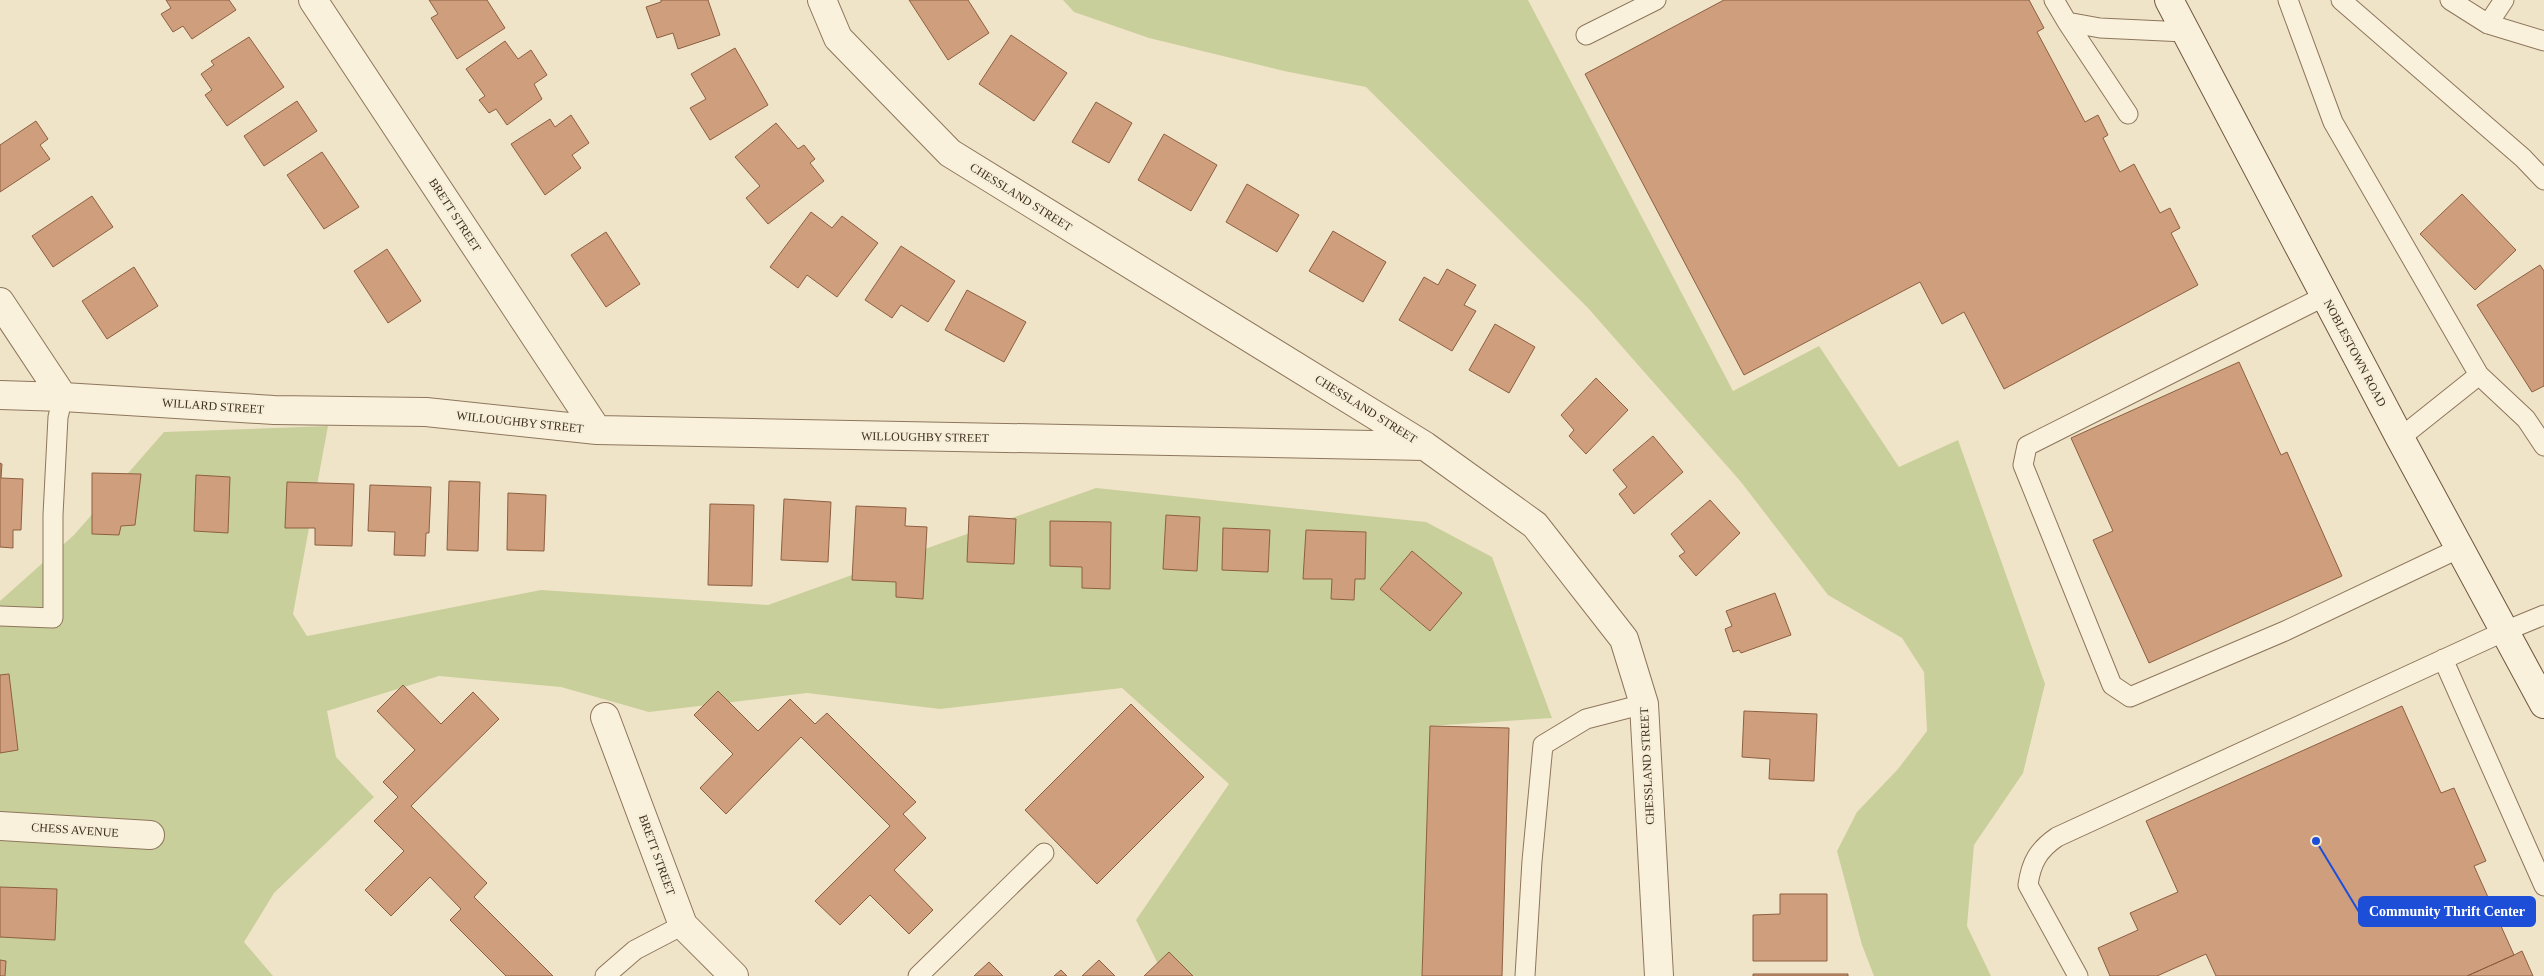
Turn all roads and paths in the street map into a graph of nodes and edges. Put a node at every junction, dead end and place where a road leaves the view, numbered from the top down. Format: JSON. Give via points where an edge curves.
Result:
{"nodes":[{"id":1,"x":313,"y":0,"type":"edge"},
{"id":2,"x":822,"y":0,"type":"edge"},
{"id":3,"x":1656,"y":0,"type":"edge"},
{"id":4,"x":2054,"y":0,"type":"edge"},
{"id":5,"x":2169,"y":0,"type":"edge"},
{"id":6,"x":2288,"y":0,"type":"edge"},
{"id":7,"x":2340,"y":0,"type":"edge"},
{"id":8,"x":2450,"y":0,"type":"edge"},
{"id":9,"x":2504,"y":0,"type":"edge"},
{"id":10,"x":2067,"y":22,"type":"junction"},
{"id":11,"x":2488,"y":24,"type":"junction"},
{"id":12,"x":2185,"y":32,"type":"junction"},
{"id":13,"x":1586,"y":35,"type":"dead end"},
{"id":14,"x":2544,"y":41,"type":"edge"},
{"id":15,"x":2128,"y":114,"type":"dead end"},
{"id":16,"x":2544,"y":180,"type":"edge"},
{"id":17,"x":2325,"y":296,"type":"junction"},
{"id":18,"x":0,"y":302,"type":"edge"},
{"id":19,"x":2479,"y":375,"type":"junction"},
{"id":20,"x":0,"y":395,"type":"edge"},
{"id":21,"x":63,"y":396,"type":"junction"},
{"id":22,"x":426,"y":412,"type":"joint"},
{"id":23,"x":596,"y":430,"type":"junction"},
{"id":24,"x":2400,"y":438,"type":"junction"},
{"id":25,"x":1425,"y":446,"type":"junction"},
{"id":26,"x":2544,"y":446,"type":"edge"},
{"id":27,"x":2460,"y":548,"type":"junction"},
{"id":28,"x":2544,"y":615,"type":"edge"},
{"id":29,"x":0,"y":616,"type":"edge"},
{"id":30,"x":2505,"y":631,"type":"junction"},
{"id":31,"x":2443,"y":660,"type":"junction"},
{"id":32,"x":1644,"y":704,"type":"junction"},
{"id":33,"x":2544,"y":704,"type":"edge"},
{"id":34,"x":605,"y":717,"type":"dead end"},
{"id":35,"x":0,"y":826,"type":"edge"},
{"id":36,"x":150,"y":836,"type":"dead end"},
{"id":37,"x":1044,"y":853,"type":"dead end"},
{"id":38,"x":2544,"y":886,"type":"edge"},
{"id":39,"x":683,"y":925,"type":"junction"},
{"id":40,"x":605,"y":976,"type":"edge"},
{"id":41,"x":734,"y":976,"type":"edge"},
{"id":42,"x":918,"y":976,"type":"edge"},
{"id":43,"x":1525,"y":976,"type":"edge"},
{"id":44,"x":1659,"y":976,"type":"edge"},
{"id":45,"x":2078,"y":976,"type":"edge"}],
"edges":[{"from":1,"to":23,"type":"street","name":"BRETT STREET"},
{"from":2,"to":25,"type":"street","name":"CHESSLAND STREET","via":[[838,38],[950,153]]},
{"from":3,"to":13,"type":"lane"},
{"from":4,"to":10,"type":"lane"},
{"from":5,"to":12,"type":"street","name":"NOBLESTOWN ROAD"},
{"from":6,"to":19,"type":"lane","via":[[2333,122]]},
{"from":7,"to":16,"type":"lane","via":[[2523,158]]},
{"from":8,"to":11,"type":"lane"},
{"from":9,"to":11,"type":"lane"},
{"from":10,"to":12,"type":"lane","via":[[2100,28]]},
{"from":10,"to":15,"type":"lane"},
{"from":11,"to":14,"type":"lane"},
{"from":12,"to":17,"type":"street","name":"NOBLESTOWN ROAD"},
{"from":17,"to":24,"type":"street","name":"NOBLESTOWN ROAD"},
{"from":17,"to":27,"type":"lane","via":[[2027,446],[2023,465],[2112,685],[2130,697],[2284,631]]},
{"from":18,"to":21,"type":"street"},
{"from":19,"to":24,"type":"lane"},
{"from":19,"to":26,"type":"lane","via":[[2526,419]]},
{"from":20,"to":21,"type":"street","name":"WILLARD STREET"},
{"from":21,"to":22,"type":"street","name":"WILLARD STREET","via":[[274,410]]},
{"from":21,"to":29,"type":"lane","via":[[57,427],[53,618]]},
{"from":22,"to":23,"type":"street","name":"WILLOUGHBY STREET"},
{"from":23,"to":25,"type":"street","name":"WILLOUGHBY STREET"},
{"from":24,"to":27,"type":"street","name":"NOBLESTOWN ROAD"},
{"from":25,"to":32,"type":"street","name":"CHESSLAND STREET","via":[[1535,525],[1624,639]]},
{"from":27,"to":30,"type":"street","name":"NOBLESTOWN ROAD"},
{"from":28,"to":30,"type":"lane"},
{"from":30,"to":31,"type":"lane"},
{"from":30,"to":33,"type":"street","name":"NOBLESTOWN ROAD"},
{"from":31,"to":38,"type":"lane"},
{"from":31,"to":45,"type":"lane","via":[[2045,845],[2030,870],[2028,885]]},
{"from":32,"to":43,"type":"lane","via":[[1586,719],[1543,745]]},
{"from":32,"to":44,"type":"street","name":"CHESSLAND STREET"},
{"from":34,"to":39,"type":"street","name":"BRETT STREET"},
{"from":35,"to":36,"type":"street","name":"CHESS AVENUE"},
{"from":37,"to":42,"type":"lane"},
{"from":39,"to":40,"type":"lane","via":[[635,950]]},
{"from":39,"to":41,"type":"street","name":"BRETT STREET"}]}
